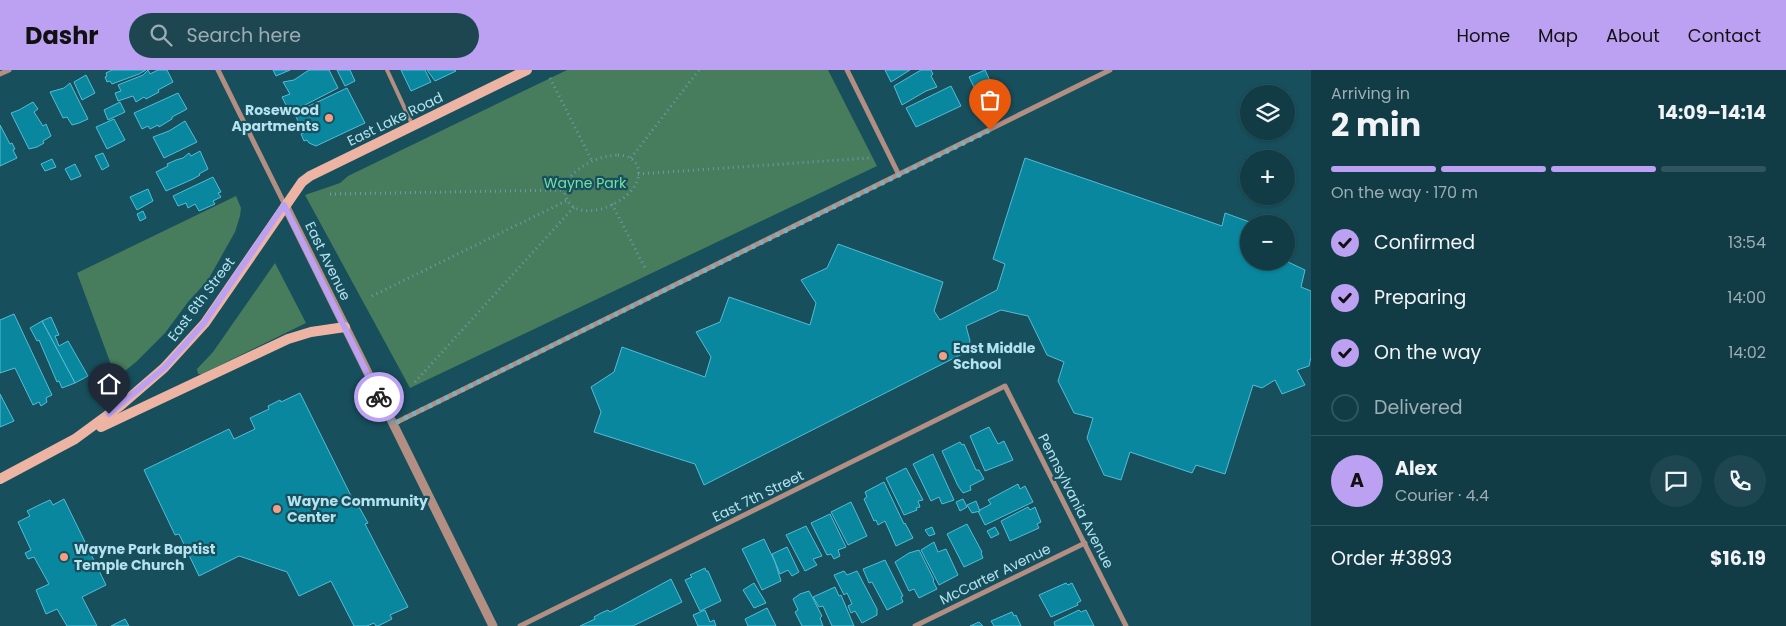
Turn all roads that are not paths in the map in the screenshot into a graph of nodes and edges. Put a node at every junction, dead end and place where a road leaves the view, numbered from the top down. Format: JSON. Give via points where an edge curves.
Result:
{"nodes":[{"id":1,"x":9,"y":70,"type":"edge"},
{"id":2,"x":218,"y":70,"type":"edge"},
{"id":3,"x":387,"y":70,"type":"edge"},
{"id":4,"x":527,"y":70,"type":"edge"},
{"id":5,"x":847,"y":70,"type":"edge"},
{"id":6,"x":1110,"y":70,"type":"edge"},
{"id":7,"x":0,"y":74,"type":"edge"},
{"id":8,"x":413,"y":126,"type":"junction"},
{"id":9,"x":899,"y":175,"type":"junction"},
{"id":10,"x":284,"y":205,"type":"junction"},
{"id":11,"x":345,"y":327,"type":"junction"},
{"id":12,"x":1005,"y":386,"type":"joint"},
{"id":13,"x":393,"y":424,"type":"junction"},
{"id":14,"x":75,"y":439,"type":"junction"},
{"id":15,"x":0,"y":479,"type":"edge"},
{"id":16,"x":1085,"y":543,"type":"junction"},
{"id":17,"x":493,"y":626,"type":"edge"},
{"id":18,"x":520,"y":626,"type":"edge"},
{"id":19,"x":915,"y":626,"type":"edge"},
{"id":20,"x":1126,"y":626,"type":"edge"}],
"edges":[{"from":1,"to":7,"type":"street"},
{"from":2,"to":10,"type":"street","name":"East Avenue"},
{"from":3,"to":8,"type":"lane"},
{"from":4,"to":8,"type":"main road","name":"East Lake Road"},
{"from":5,"to":9,"type":"street"},
{"from":6,"to":9,"type":"street"},
{"from":8,"to":10,"type":"main road","name":"East Lake Road","via":[[310,176]]},
{"from":9,"to":13,"type":"street"},
{"from":10,"to":11,"type":"street","name":"East Avenue"},
{"from":10,"to":14,"type":"main road","name":"East 6th Street","via":[[221,299],[185,345],[142,388]]},
{"from":11,"to":13,"type":"street","name":"East Avenue"},
{"from":11,"to":14,"type":"main road","via":[[288,339]]},
{"from":12,"to":16,"type":"street","name":"Pennsylvania Avenue"},
{"from":12,"to":18,"type":"street","name":"East 7th Street"},
{"from":13,"to":17,"type":"street","name":"East Avenue"},
{"from":14,"to":15,"type":"main road","name":"East 6th Street"},
{"from":16,"to":19,"type":"street","name":"McCarter Avenue"},
{"from":16,"to":20,"type":"street","name":"Pennsylvania Avenue"}]}
